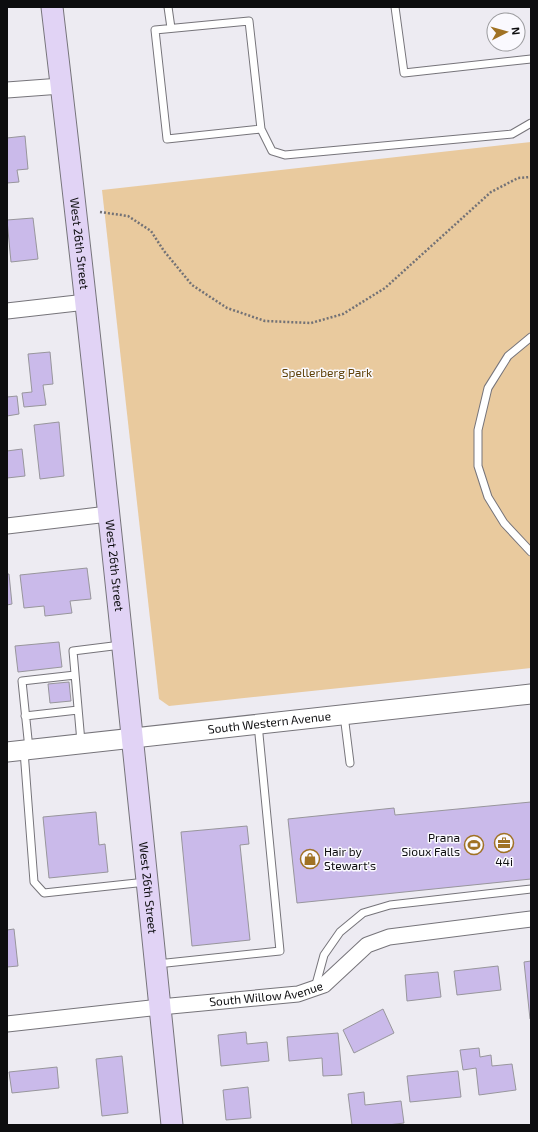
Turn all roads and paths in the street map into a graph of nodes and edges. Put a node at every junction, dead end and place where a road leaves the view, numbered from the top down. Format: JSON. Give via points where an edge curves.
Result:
{"nodes":[{"id":1,"x":52,"y":7,"type":"edge"},
{"id":2,"x":168,"y":7,"type":"edge"},
{"id":3,"x":395,"y":7,"type":"edge"},
{"id":4,"x":171,"y":28,"type":"junction"},
{"id":5,"x":531,"y":59,"type":"edge"},
{"id":6,"x":61,"y":86,"type":"junction"},
{"id":7,"x":7,"y":90,"type":"edge"},
{"id":8,"x":531,"y":123,"type":"edge"},
{"id":9,"x":261,"y":129,"type":"junction"},
{"id":10,"x":531,"y":177,"type":"edge"},
{"id":11,"x":100,"y":212,"type":"dead end"},
{"id":12,"x":86,"y":302,"type":"junction"},
{"id":13,"x":7,"y":311,"type":"edge"},
{"id":14,"x":531,"y":337,"type":"edge"},
{"id":15,"x":108,"y":514,"type":"junction"},
{"id":16,"x":7,"y":526,"type":"edge"},
{"id":17,"x":531,"y":552,"type":"edge"},
{"id":18,"x":123,"y":645,"type":"junction"},
{"id":19,"x":75,"y":675,"type":"junction"},
{"id":20,"x":531,"y":694,"type":"edge"},
{"id":21,"x":78,"y":710,"type":"junction"},
{"id":22,"x":344,"y":714,"type":"junction"},
{"id":23,"x":25,"y":716,"type":"junction"},
{"id":24,"x":258,"y":724,"type":"junction"},
{"id":25,"x":133,"y":739,"type":"junction"},
{"id":26,"x":81,"y":744,"type":"junction"},
{"id":27,"x":20,"y":751,"type":"edge"},
{"id":28,"x":350,"y":763,"type":"dead end"},
{"id":29,"x":147,"y":882,"type":"junction"},
{"id":30,"x":531,"y":889,"type":"edge"},
{"id":31,"x":531,"y":919,"type":"edge"},
{"id":32,"x":156,"y":964,"type":"junction"},
{"id":33,"x":315,"y":988,"type":"junction"},
{"id":34,"x":160,"y":1007,"type":"junction"},
{"id":35,"x":7,"y":1024,"type":"edge"},
{"id":36,"x":172,"y":1125,"type":"edge"}],
"edges":[{"from":1,"to":6,"type":"main road","name":"West 26th Street"},
{"from":2,"to":4,"type":"lane"},
{"from":3,"to":5,"type":"lane","via":[[404,73]]},
{"from":4,"to":9,"type":"lane","via":[[249,21]]},
{"from":4,"to":9,"type":"lane","via":[[155,30],[167,139]]},
{"from":6,"to":7,"type":"street"},
{"from":6,"to":12,"type":"main road","name":"West 26th Street"},
{"from":8,"to":9,"type":"lane","via":[[512,134],[285,155],[272,151]]},
{"from":10,"to":11,"type":"path","via":[[518,178],[491,192],[385,288],[343,314],[311,323],[265,321],[227,308],[192,285],[151,231],[128,216]]},
{"from":12,"to":13,"type":"street"},
{"from":12,"to":15,"type":"main road","name":"West 26th Street"},
{"from":14,"to":17,"type":"lane","via":[[508,356],[488,388],[478,430],[478,466],[488,497],[504,524]]},
{"from":15,"to":16,"type":"street"},
{"from":15,"to":18,"type":"main road","name":"West 26th Street"},
{"from":18,"to":19,"type":"lane","via":[[73,651]]},
{"from":18,"to":25,"type":"main road","name":"West 26th Street"},
{"from":19,"to":21,"type":"lane"},
{"from":19,"to":23,"type":"lane","via":[[22,681]]},
{"from":20,"to":22,"type":"street","name":"South Western Avenue"},
{"from":21,"to":23,"type":"lane"},
{"from":21,"to":26,"type":"lane"},
{"from":22,"to":24,"type":"street","name":"South Western Avenue"},
{"from":22,"to":28,"type":"lane"},
{"from":23,"to":27,"type":"lane"},
{"from":24,"to":25,"type":"street","name":"South Western Avenue"},
{"from":24,"to":32,"type":"lane","via":[[280,951]]},
{"from":25,"to":26,"type":"street","name":"South Western Avenue"},
{"from":25,"to":29,"type":"main road","name":"West 26th Street"},
{"from":26,"to":27,"type":"street","name":"South Western Avenue"},
{"from":27,"to":29,"type":"lane","via":[[34,882],[44,893]]},
{"from":29,"to":32,"type":"main road","name":"West 26th Street"},
{"from":30,"to":33,"type":"lane","via":[[390,904],[363,913],[340,932],[324,955]]},
{"from":31,"to":33,"type":"street","name":"South Willow Avenue","via":[[388,937],[367,945],[324,985]]},
{"from":32,"to":34,"type":"main road","name":"West 26th Street"},
{"from":33,"to":34,"type":"street","name":"South Willow Avenue","via":[[298,994]]},
{"from":34,"to":35,"type":"street","name":"South Willow Avenue"},
{"from":34,"to":36,"type":"main road","name":"West 26th Street"}]}
